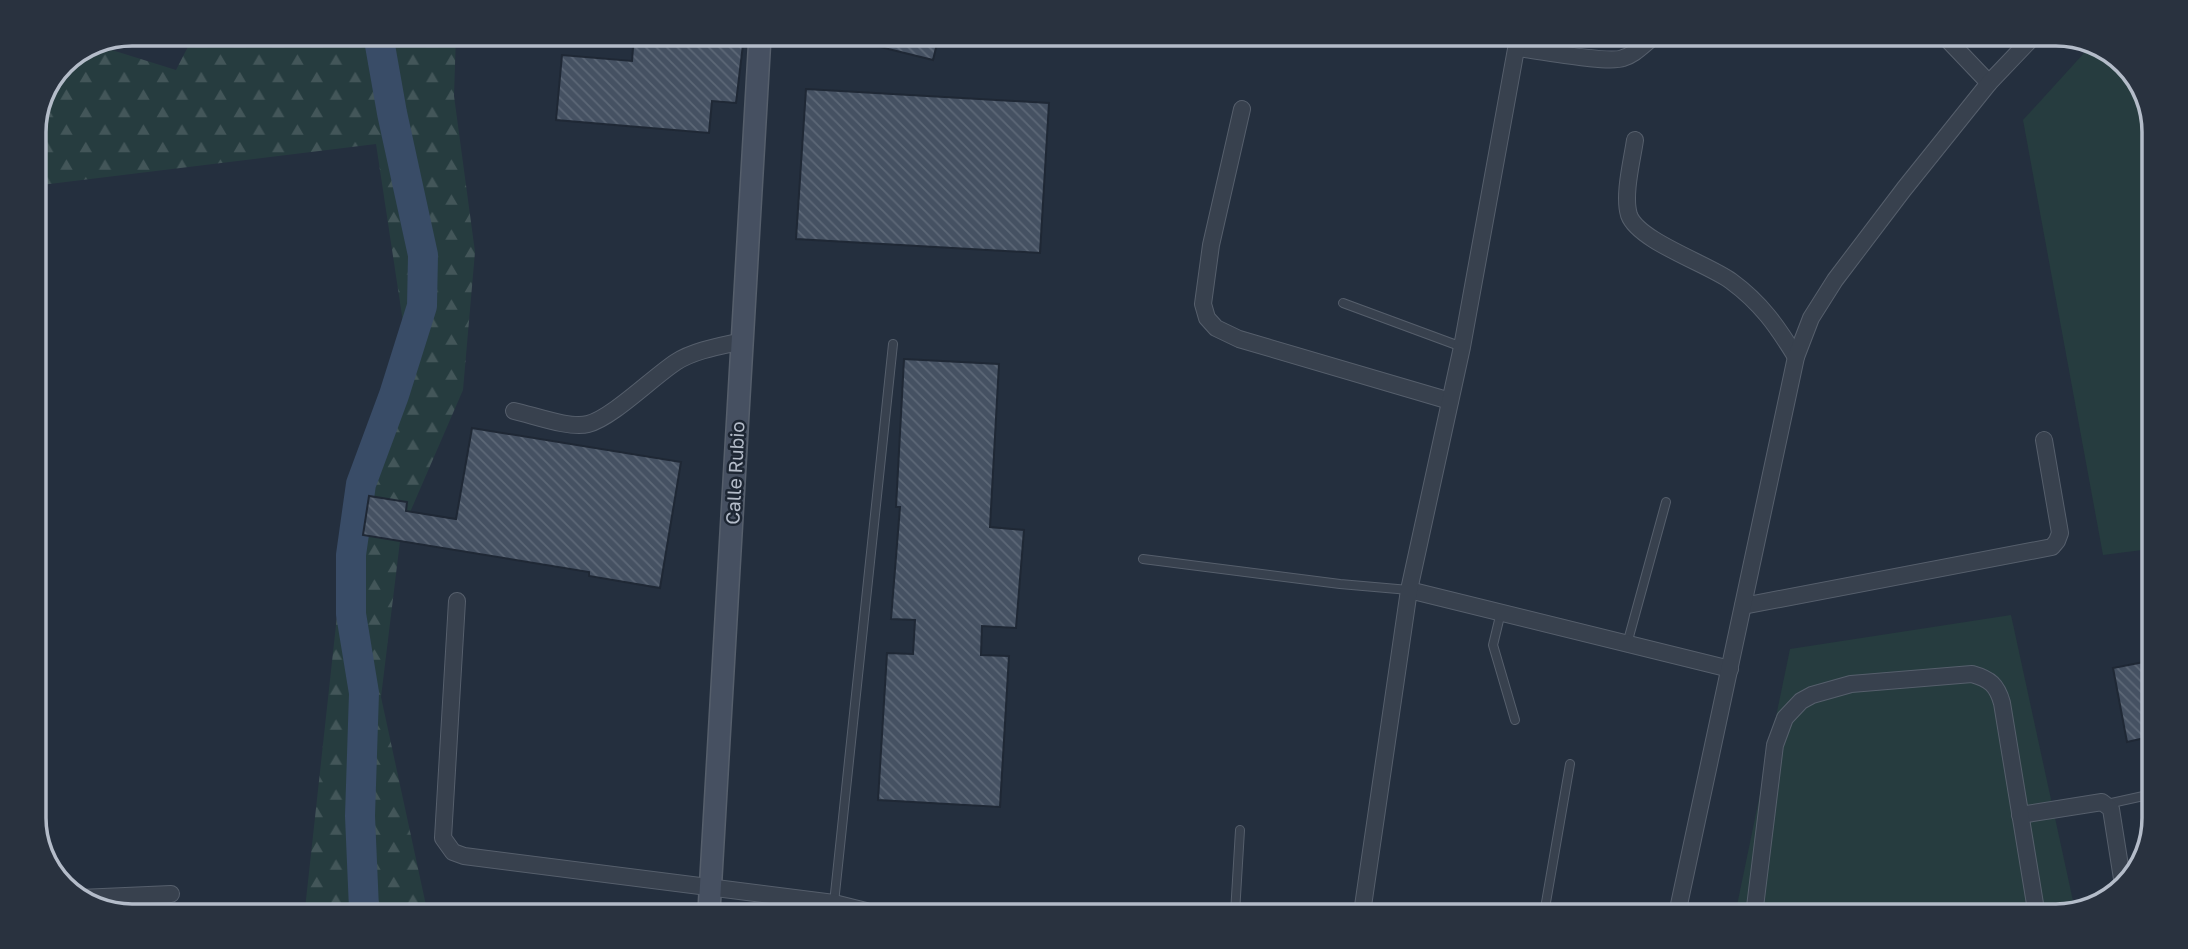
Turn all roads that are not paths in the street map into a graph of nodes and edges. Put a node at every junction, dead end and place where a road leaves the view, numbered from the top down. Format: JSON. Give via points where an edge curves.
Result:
{"nodes":[{"id":1,"x":759,"y":46,"type":"edge"},
{"id":2,"x":1517,"y":46,"type":"edge"},
{"id":3,"x":1534,"y":46,"type":"edge"},
{"id":4,"x":1642,"y":46,"type":"edge"},
{"id":5,"x":1954,"y":46,"type":"edge"},
{"id":6,"x":2024,"y":46,"type":"edge"},
{"id":7,"x":1989,"y":83,"type":"junction"},
{"id":8,"x":1242,"y":109,"type":"dead end"},
{"id":9,"x":1635,"y":140,"type":"dead end"},
{"id":10,"x":1343,"y":303,"type":"dead end"},
{"id":11,"x":743,"y":341,"type":"junction"},
{"id":12,"x":893,"y":344,"type":"dead end"},
{"id":13,"x":1462,"y":347,"type":"junction"},
{"id":14,"x":1796,"y":357,"type":"junction"},
{"id":15,"x":1450,"y":401,"type":"junction"},
{"id":16,"x":514,"y":411,"type":"dead end"},
{"id":17,"x":2044,"y":440,"type":"dead end"},
{"id":18,"x":1666,"y":502,"type":"dead end"},
{"id":19,"x":1143,"y":559,"type":"dead end"},
{"id":20,"x":1409,"y":590,"type":"junction"},
{"id":21,"x":457,"y":601,"type":"dead end"},
{"id":22,"x":1743,"y":606,"type":"junction"},
{"id":23,"x":1501,"y":612,"type":"junction"},
{"id":24,"x":1628,"y":643,"type":"junction"},
{"id":25,"x":1730,"y":668,"type":"junction"},
{"id":26,"x":1515,"y":720,"type":"dead end"},
{"id":27,"x":1570,"y":764,"type":"dead end"},
{"id":28,"x":2142,"y":796,"type":"edge"},
{"id":29,"x":2107,"y":804,"type":"junction"},
{"id":30,"x":2020,"y":815,"type":"junction"},
{"id":31,"x":1240,"y":830,"type":"dead end"},
{"id":32,"x":2121,"y":874,"type":"edge"},
{"id":33,"x":711,"y":888,"type":"junction"},
{"id":34,"x":171,"y":894,"type":"dead end"},
{"id":35,"x":99,"y":897,"type":"edge"},
{"id":36,"x":834,"y":903,"type":"junction"},
{"id":37,"x":710,"y":904,"type":"edge"},
{"id":38,"x":838,"y":904,"type":"edge"},
{"id":39,"x":1236,"y":904,"type":"edge"},
{"id":40,"x":1363,"y":904,"type":"edge"},
{"id":41,"x":1547,"y":904,"type":"edge"},
{"id":42,"x":1680,"y":904,"type":"edge"},
{"id":43,"x":1755,"y":904,"type":"edge"},
{"id":44,"x":2035,"y":904,"type":"edge"}],
"edges":[{"from":1,"to":11,"type":"street","name":"Calle Rubio"},
{"from":2,"to":13,"type":"street"},
{"from":3,"to":4,"type":"street","via":[[1621,60]]},
{"from":5,"to":7,"type":"street"},
{"from":6,"to":7,"type":"street"},
{"from":7,"to":14,"type":"street","via":[[1835,280],[1811,318]]},
{"from":8,"to":15,"type":"street","via":[[1211,245],[1203,304],[1207,318],[1239,339]]},
{"from":9,"to":14,"type":"street","via":[[1627,198],[1635,226],[1729,279],[1768,314]]},
{"from":10,"to":13,"type":"lane"},
{"from":11,"to":16,"type":"street","via":[[679,360],[587,425]]},
{"from":11,"to":33,"type":"street","name":"Calle Rubio"},
{"from":12,"to":36,"type":"lane"},
{"from":13,"to":15,"type":"street"},
{"from":14,"to":22,"type":"street"},
{"from":15,"to":20,"type":"street"},
{"from":17,"to":22,"type":"street","via":[[2060,533],[2052,547]]},
{"from":18,"to":24,"type":"lane"},
{"from":19,"to":20,"type":"lane"},
{"from":20,"to":23,"type":"street"},
{"from":20,"to":40,"type":"street"},
{"from":21,"to":33,"type":"street","via":[[443,838],[447,846],[464,856]]},
{"from":22,"to":25,"type":"street"},
{"from":23,"to":24,"type":"street"},
{"from":23,"to":26,"type":"lane","via":[[1493,645]]},
{"from":24,"to":25,"type":"street"},
{"from":25,"to":42,"type":"street"},
{"from":27,"to":41,"type":"lane"},
{"from":28,"to":29,"type":"lane"},
{"from":29,"to":30,"type":"street"},
{"from":29,"to":32,"type":"street"},
{"from":30,"to":43,"type":"street","via":[[2003,703],[1994,683],[1984,677],[1972,674],[1851,684],[1812,695],[1801,701],[1778,731]]},
{"from":30,"to":44,"type":"street"},
{"from":31,"to":39,"type":"lane"},
{"from":33,"to":36,"type":"street"},
{"from":33,"to":37,"type":"street","name":"Calle Rubio"},
{"from":34,"to":35,"type":"street"},
{"from":36,"to":38,"type":"street"}]}
